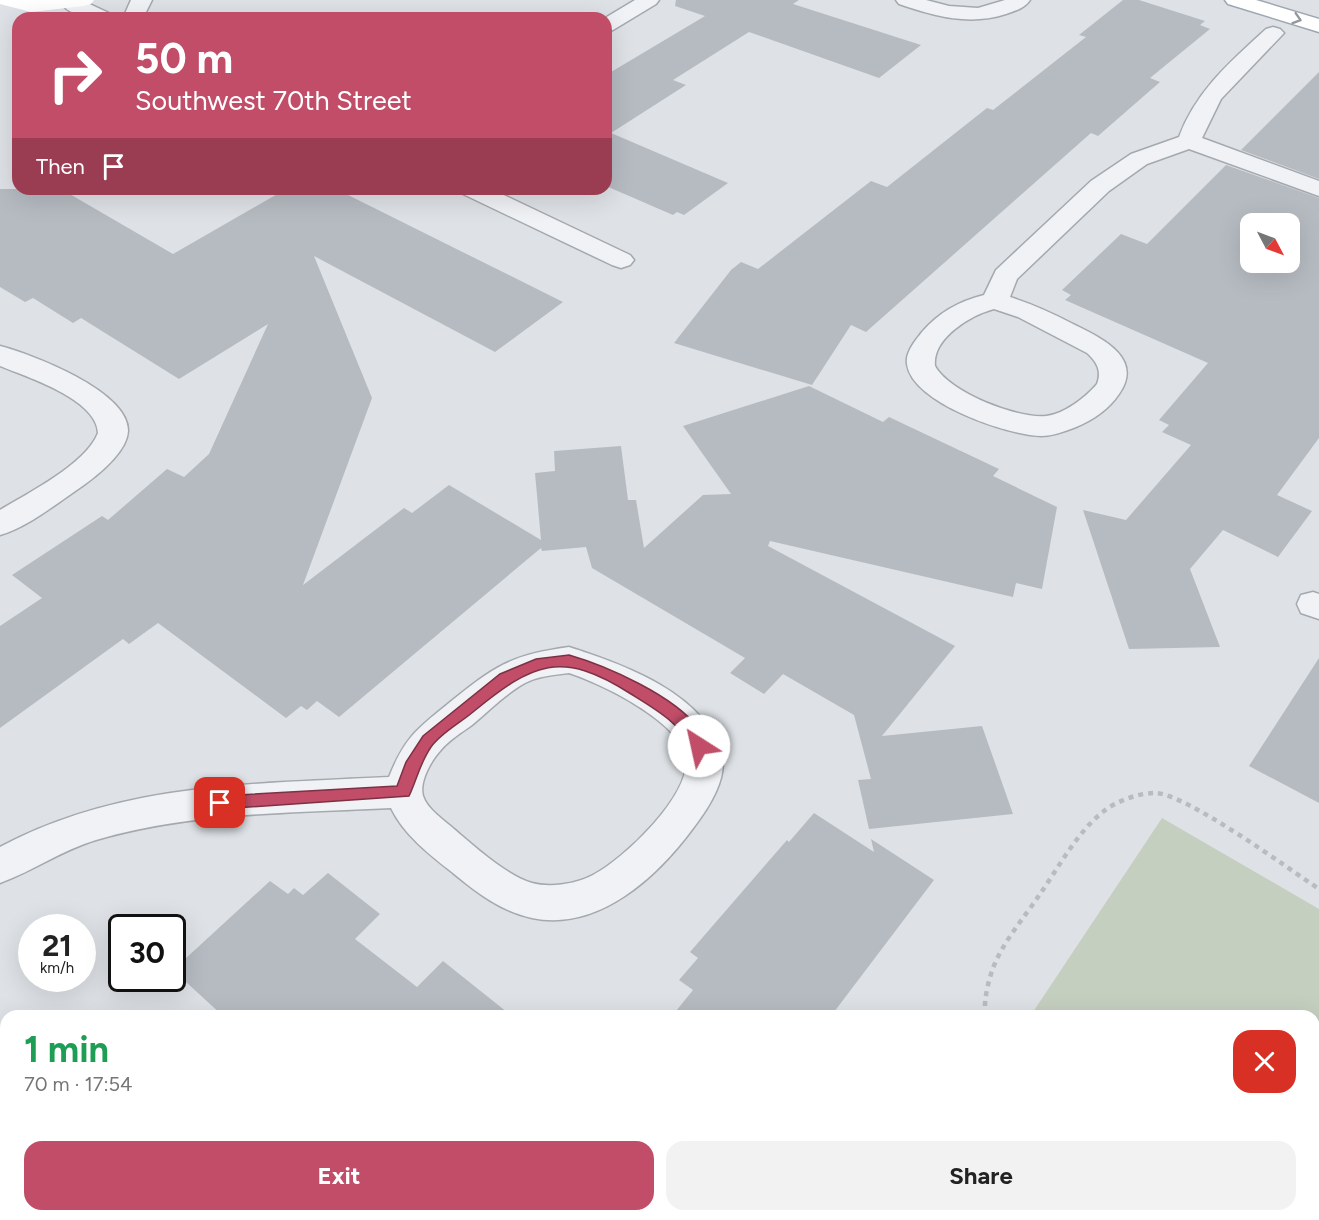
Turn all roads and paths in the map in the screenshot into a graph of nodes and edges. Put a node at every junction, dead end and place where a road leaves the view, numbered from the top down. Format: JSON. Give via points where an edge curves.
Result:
{"nodes":[{"id":1,"x":7,"y":0,"type":"edge"},
{"id":2,"x":649,"y":0,"type":"edge"},
{"id":3,"x":906,"y":0,"type":"edge"},
{"id":4,"x":1020,"y":0,"type":"edge"},
{"id":5,"x":1234,"y":0,"type":"edge"},
{"id":6,"x":77,"y":1,"type":"edge"},
{"id":7,"x":31,"y":6,"type":"junction"},
{"id":8,"x":0,"y":11,"type":"edge"},
{"id":9,"x":94,"y":12,"type":"edge"},
{"id":10,"x":612,"y":22,"type":"edge"},
{"id":11,"x":1319,"y":26,"type":"edge"},
{"id":12,"x":1273,"y":33,"type":"dead end"},
{"id":13,"x":1189,"y":141,"type":"junction"},
{"id":14,"x":1319,"y":189,"type":"edge"},
{"id":15,"x":485,"y":195,"type":"edge"},
{"id":16,"x":621,"y":260,"type":"dead end"},
{"id":17,"x":995,"y":301,"type":"junction"},
{"id":18,"x":0,"y":355,"type":"edge"},
{"id":19,"x":0,"y":524,"type":"edge"},
{"id":20,"x":403,"y":792,"type":"junction"},
{"id":21,"x":0,"y":866,"type":"edge"},
{"id":22,"x":1319,"y":889,"type":"edge"},
{"id":23,"x":985,"y":1010,"type":"edge"}],
"edges":[{"from":1,"to":7,"type":"street"},
{"from":2,"to":10,"type":"street"},
{"from":3,"to":4,"type":"street","via":[[946,12],[980,15]]},
{"from":5,"to":11,"type":"street","one_way":true},
{"from":6,"to":7,"type":"street"},
{"from":6,"to":9,"type":"street"},
{"from":7,"to":8,"type":"street"},
{"from":12,"to":13,"type":"street","via":[[1212,93],[1194,122]]},
{"from":13,"to":14,"type":"street"},
{"from":13,"to":17,"type":"street","via":[[1139,159],[1100,186],[1005,276]]},
{"from":15,"to":16,"type":"street"},
{"from":17,"to":17,"type":"street","via":[[954,317],[927,344],[921,366],[928,379],[983,411],[1043,427],[1078,415],[1108,389],[1112,367],[1097,347],[1027,311]]},
{"from":18,"to":19,"type":"street","via":[[93,400],[112,422],[113,434],[108,447],[70,480]]},
{"from":20,"to":20,"type":"street","via":[[411,812],[426,827],[510,892],[529,900],[577,900],[609,887],[632,870],[674,826],[690,804],[705,759],[693,733],[672,712],[621,680],[569,660],[536,664],[505,678],[428,740],[411,766]]},
{"from":20,"to":21,"type":"street","via":[[198,804],[148,811],[95,823],[49,840]]},
{"from":22,"to":23,"type":"path","via":[[1172,796],[1155,793],[1129,798],[1104,811],[1082,835],[1014,932],[992,970]]}]}
